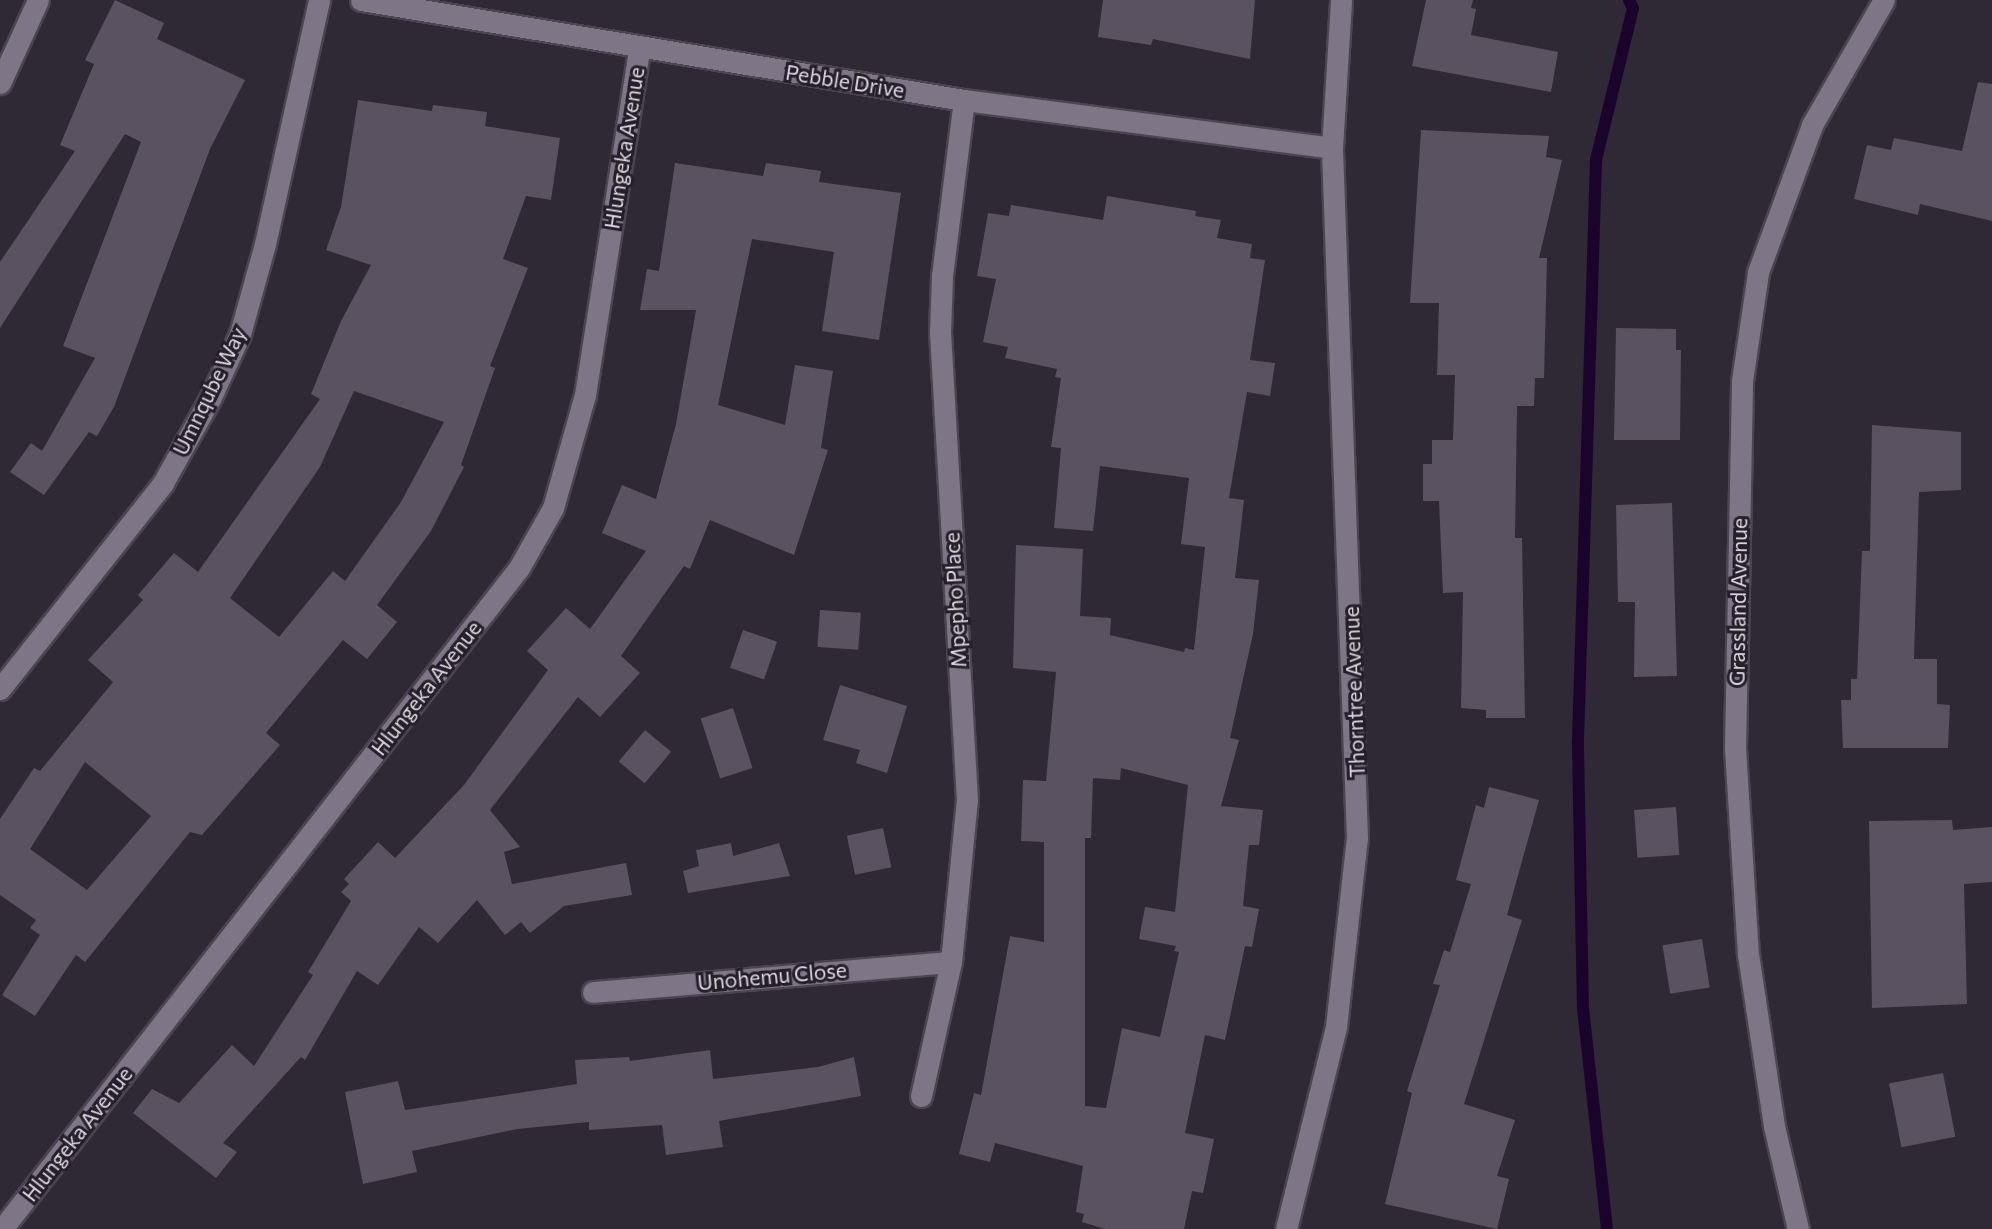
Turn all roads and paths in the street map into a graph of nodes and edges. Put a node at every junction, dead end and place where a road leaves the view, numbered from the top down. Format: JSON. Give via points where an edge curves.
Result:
{"nodes":[{"id":1,"x":38,"y":0,"type":"edge"},
{"id":2,"x":318,"y":0,"type":"edge"},
{"id":3,"x":361,"y":0,"type":"edge"},
{"id":4,"x":1342,"y":0,"type":"edge"},
{"id":5,"x":1884,"y":0,"type":"edge"},
{"id":6,"x":639,"y":50,"type":"junction"},
{"id":7,"x":0,"y":83,"type":"edge"},
{"id":8,"x":964,"y":100,"type":"junction"},
{"id":9,"x":1332,"y":148,"type":"junction"},
{"id":10,"x":0,"y":689,"type":"edge"},
{"id":11,"x":951,"y":962,"type":"junction"},
{"id":12,"x":593,"y":992,"type":"dead end"},
{"id":13,"x":920,"y":1096,"type":"dead end"},
{"id":14,"x":2,"y":1229,"type":"edge"},
{"id":15,"x":1286,"y":1229,"type":"edge"},
{"id":16,"x":1798,"y":1229,"type":"edge"}],
"edges":[{"from":1,"to":7,"type":"street"},
{"from":2,"to":10,"type":"street","name":"Umnqube Way","via":[[265,244],[240,334],[211,399],[163,483]]},
{"from":3,"to":6,"type":"street","name":"Pebble Drive"},
{"from":4,"to":9,"type":"street","name":"Thorntree Avenue"},
{"from":5,"to":16,"type":"street","name":"Grassland Avenue","via":[[1812,125],[1758,272],[1742,381],[1736,775],[1748,955],[1774,1126]]},
{"from":6,"to":8,"type":"street","name":"Pebble Drive"},
{"from":6,"to":14,"type":"street","name":"Hlungeka Avenue","via":[[584,396],[553,508],[519,568]]},
{"from":8,"to":9,"type":"street","name":"Pebble Drive"},
{"from":8,"to":11,"type":"street","name":"Mpepho Place","via":[[942,276],[940,333],[967,800]]},
{"from":9,"to":15,"type":"street","name":"Thorntree Avenue","via":[[1357,838],[1336,1027]]},
{"from":11,"to":12,"type":"street","name":"Unohemu Close"},
{"from":11,"to":13,"type":"street","name":"Mpepho Place"}]}
